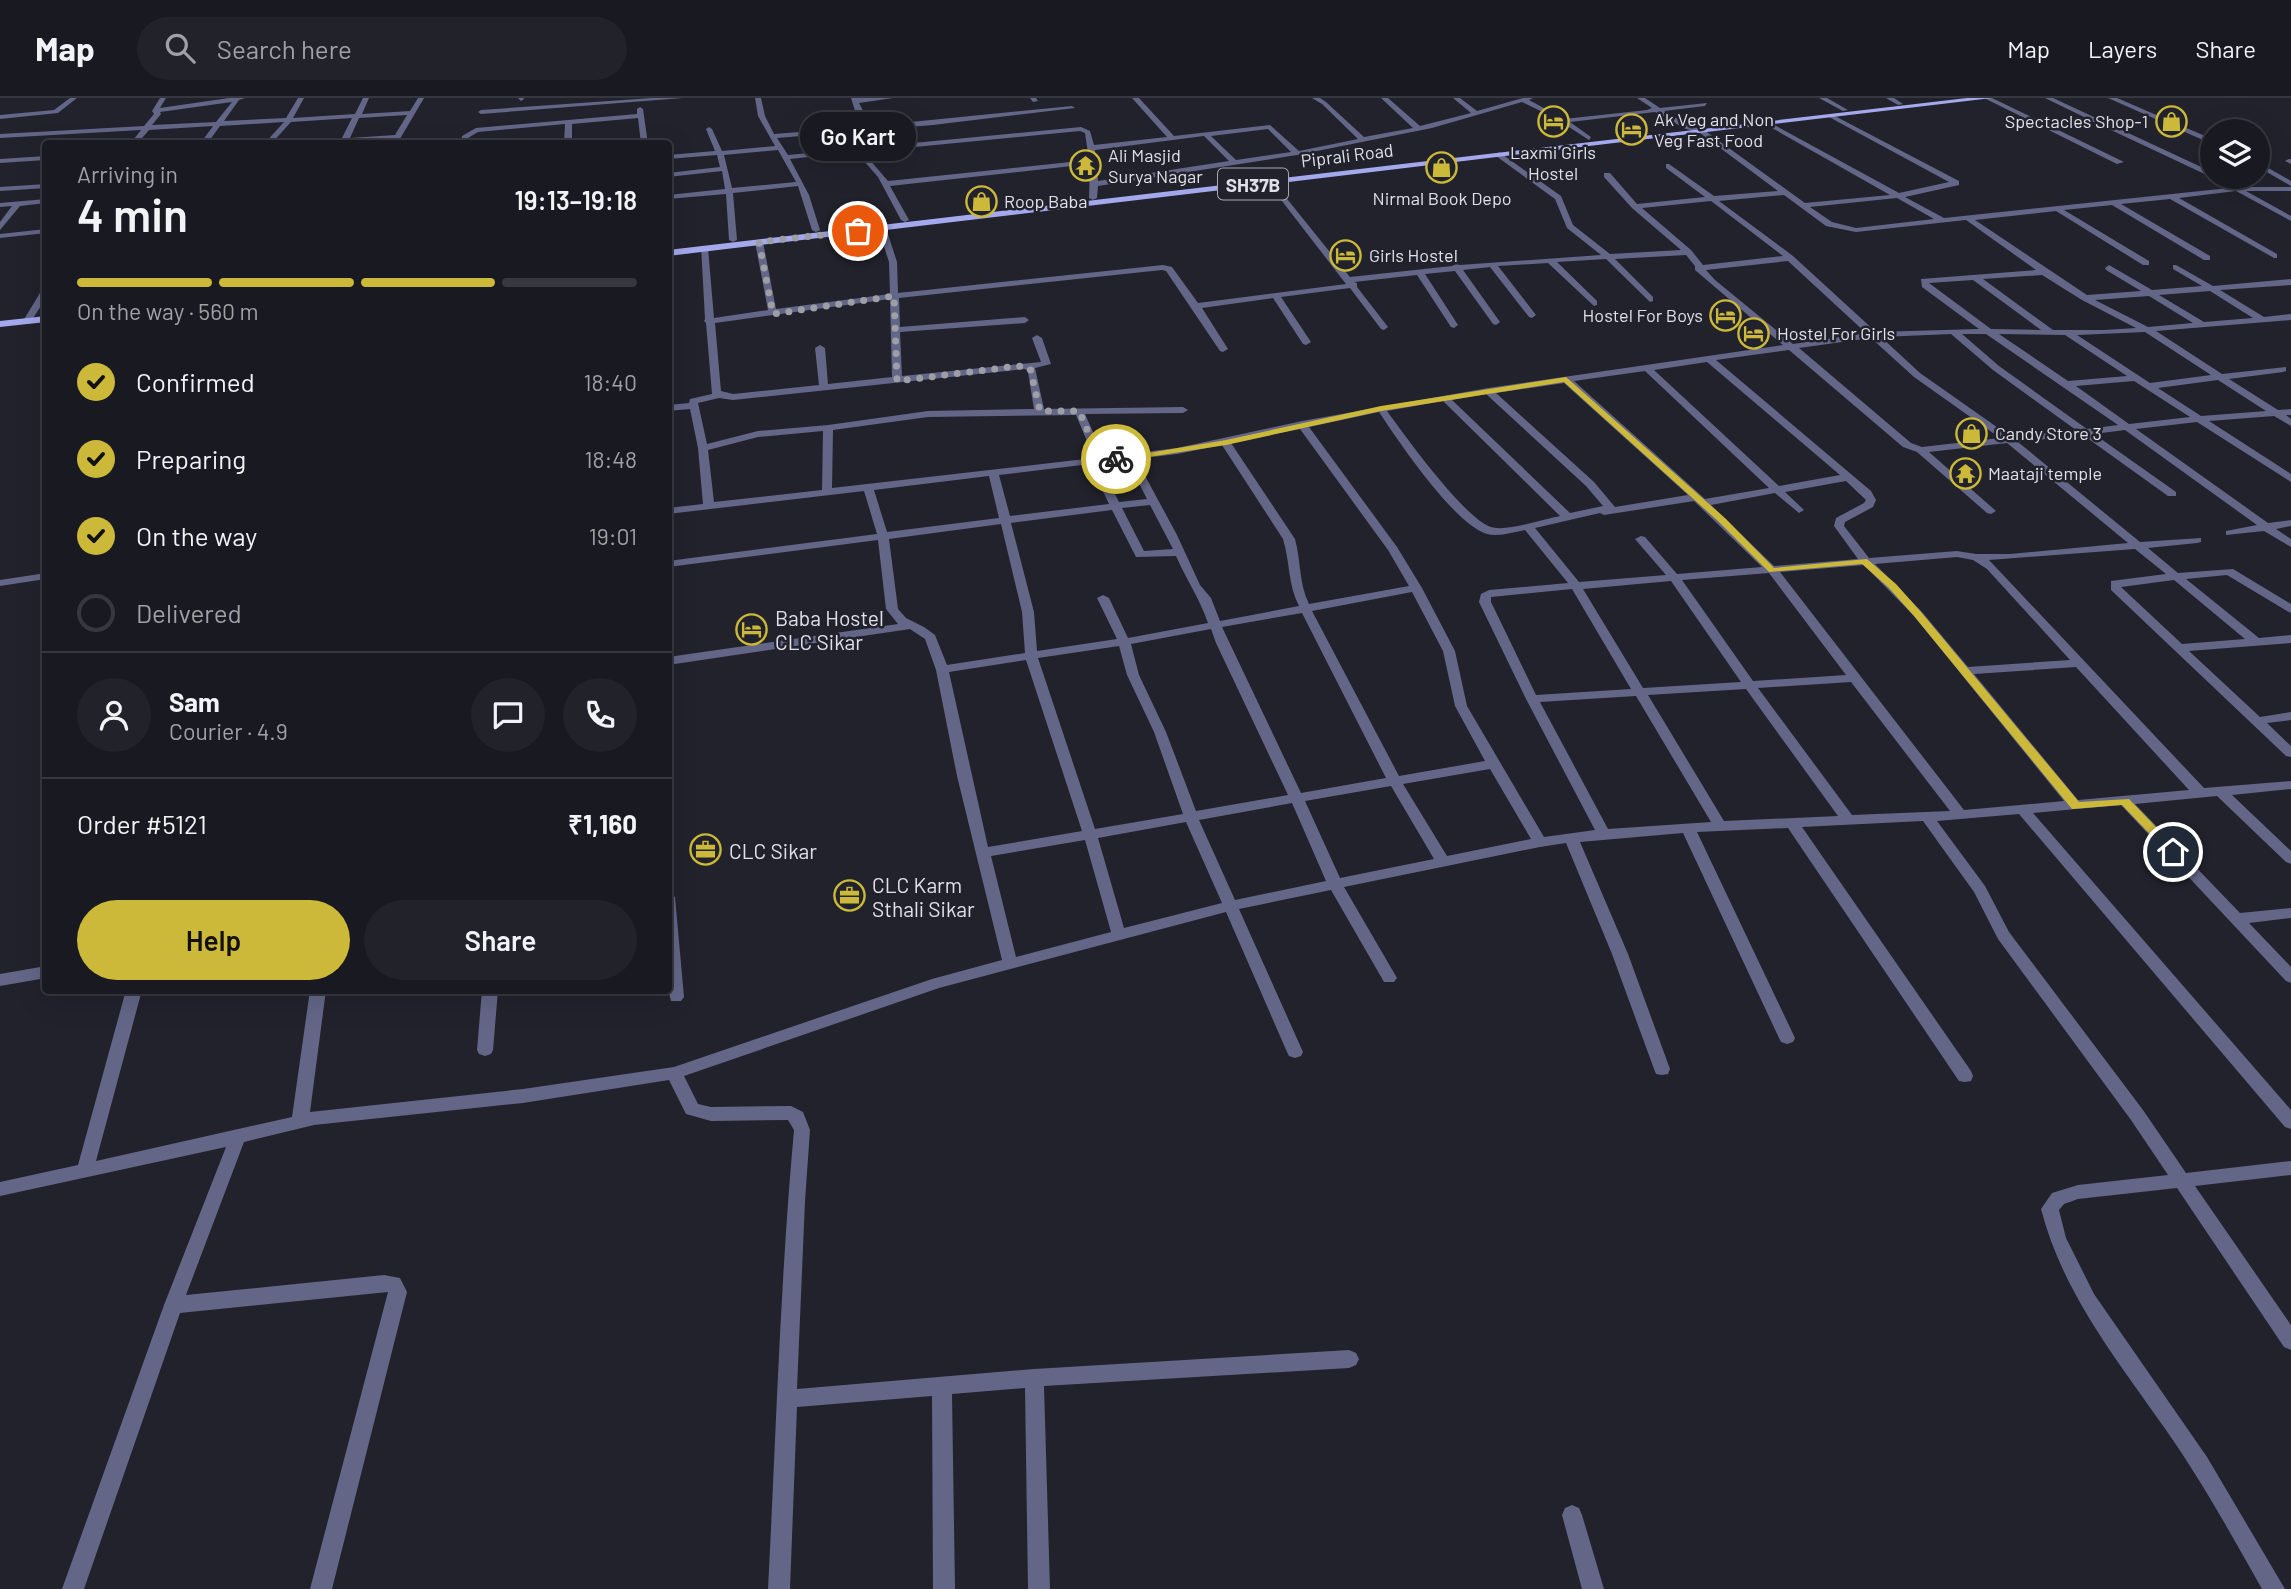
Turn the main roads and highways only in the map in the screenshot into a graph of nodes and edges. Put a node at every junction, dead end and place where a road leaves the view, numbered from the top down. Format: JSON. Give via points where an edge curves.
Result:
{"nodes":[{"id":1,"x":1954,"y":98,"type":"edge"},
{"id":2,"x":1987,"y":98,"type":"edge"},
{"id":3,"x":672,"y":249,"type":"edge"},
{"id":4,"x":672,"y":250,"type":"edge"},
{"id":5,"x":42,"y":319,"type":"edge"},
{"id":6,"x":0,"y":324,"type":"edge"},
{"id":7,"x":42,"y":326,"type":"edge"},
{"id":8,"x":0,"y":331,"type":"edge"}],
"edges":[{"from":1,"to":3,"type":"main road"},
{"from":2,"to":4,"type":"main road","name":"Piprali Road","number":"SH37B"},
{"from":5,"to":6,"type":"main road"},
{"from":7,"to":8,"type":"main road"}]}
